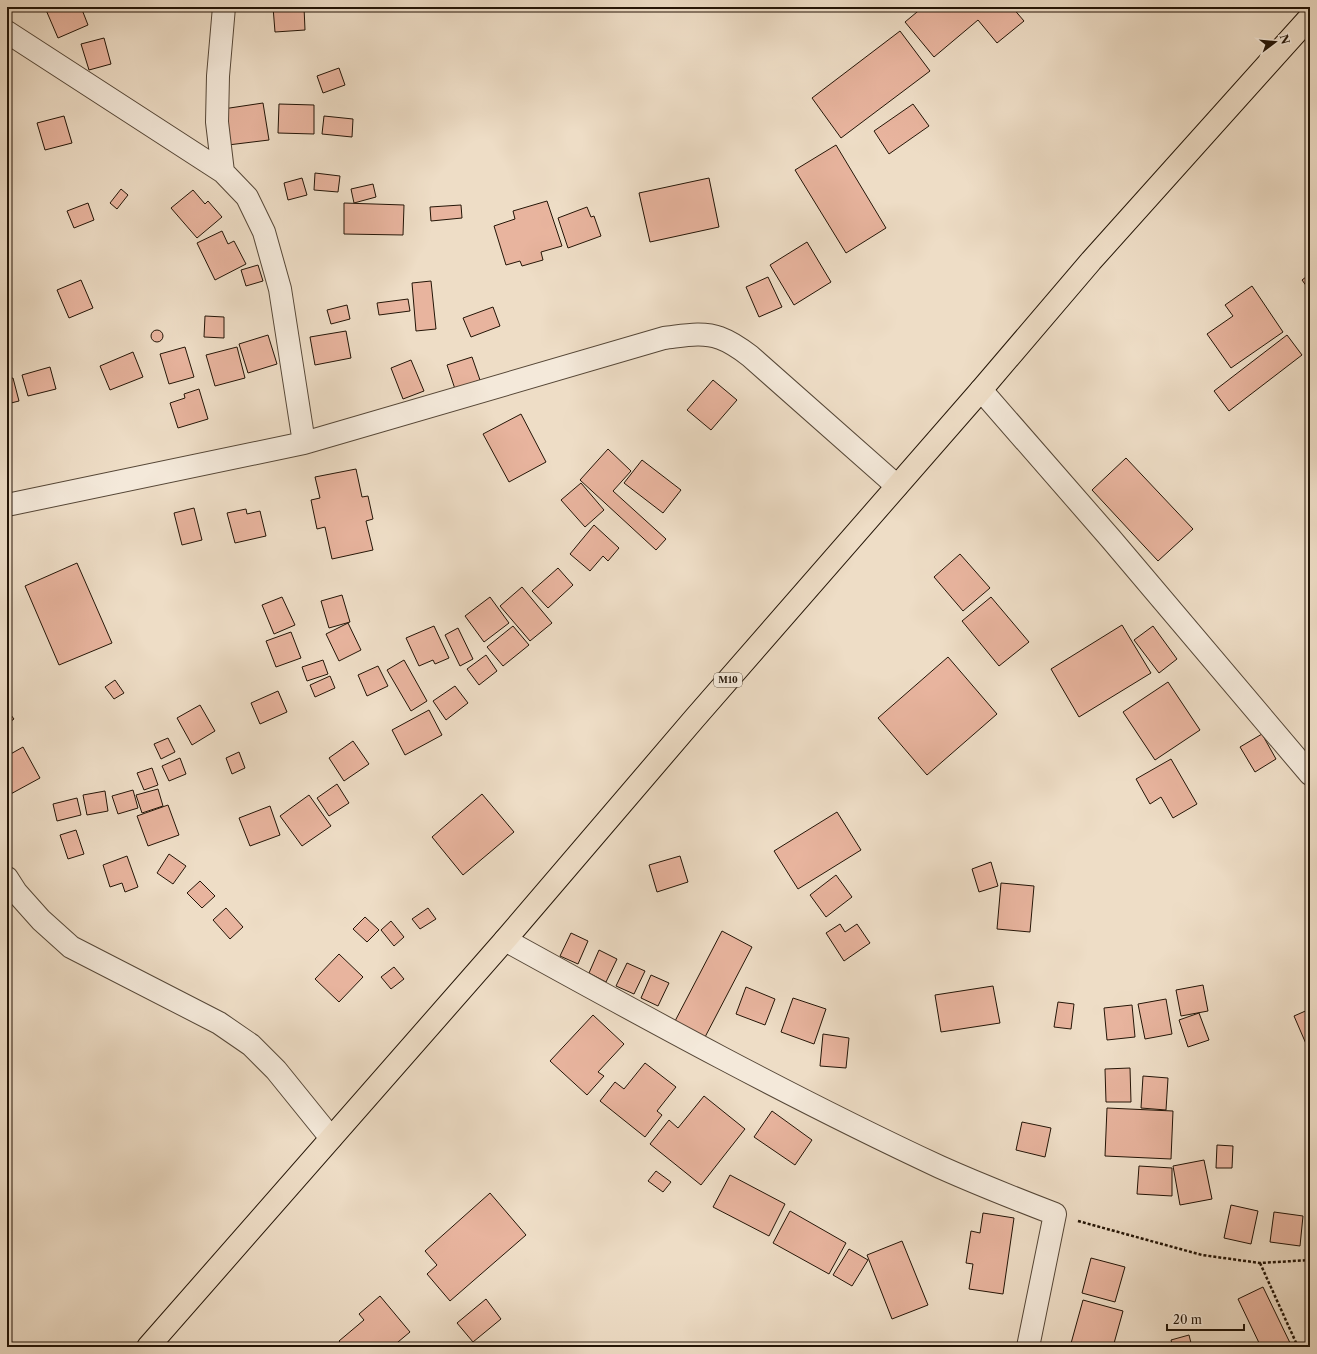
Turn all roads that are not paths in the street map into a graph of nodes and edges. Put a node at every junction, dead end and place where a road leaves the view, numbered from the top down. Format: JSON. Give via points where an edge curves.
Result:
{"nodes":[{"id":1,"x":224,"y":7,"type":"edge"},
{"id":2,"x":1310,"y":17,"type":"edge"},
{"id":3,"x":7,"y":32,"type":"edge"},
{"id":4,"x":223,"y":172,"type":"junction"},
{"id":5,"x":982,"y":390,"type":"junction"},
{"id":6,"x":304,"y":443,"type":"junction"},
{"id":7,"x":897,"y":486,"type":"junction"},
{"id":8,"x":7,"y":505,"type":"edge"},
{"id":9,"x":1310,"y":774,"type":"edge"},
{"id":10,"x":7,"y":878,"type":"edge"},
{"id":11,"x":505,"y":940,"type":"junction"},
{"id":12,"x":331,"y":1138,"type":"junction"},
{"id":13,"x":148,"y":1347,"type":"edge"},
{"id":14,"x":1028,"y":1347,"type":"edge"}],
"edges":[{"from":1,"to":4,"type":"street","via":[[217,122]]},
{"from":2,"to":5,"type":"highway","number":"M10","via":[[1091,261]]},
{"from":3,"to":4,"type":"street"},
{"from":4,"to":6,"type":"street","via":[[247,197],[264,232],[280,289]]},
{"from":5,"to":7,"type":"highway","number":"M10"},
{"from":5,"to":9,"type":"street"},
{"from":6,"to":7,"type":"street","via":[[664,338],[703,334],[720,338],[750,356]]},
{"from":6,"to":8,"type":"street"},
{"from":7,"to":11,"type":"highway","number":"M10"},
{"from":10,"to":12,"type":"street","via":[[41,920],[71,947],[219,1023],[251,1045],[276,1070]]},
{"from":11,"to":12,"type":"highway","number":"M10"},
{"from":11,"to":14,"type":"street","via":[[663,1028],[829,1113],[941,1167],[1054,1214]]},
{"from":12,"to":13,"type":"highway","number":"M10"}]}
